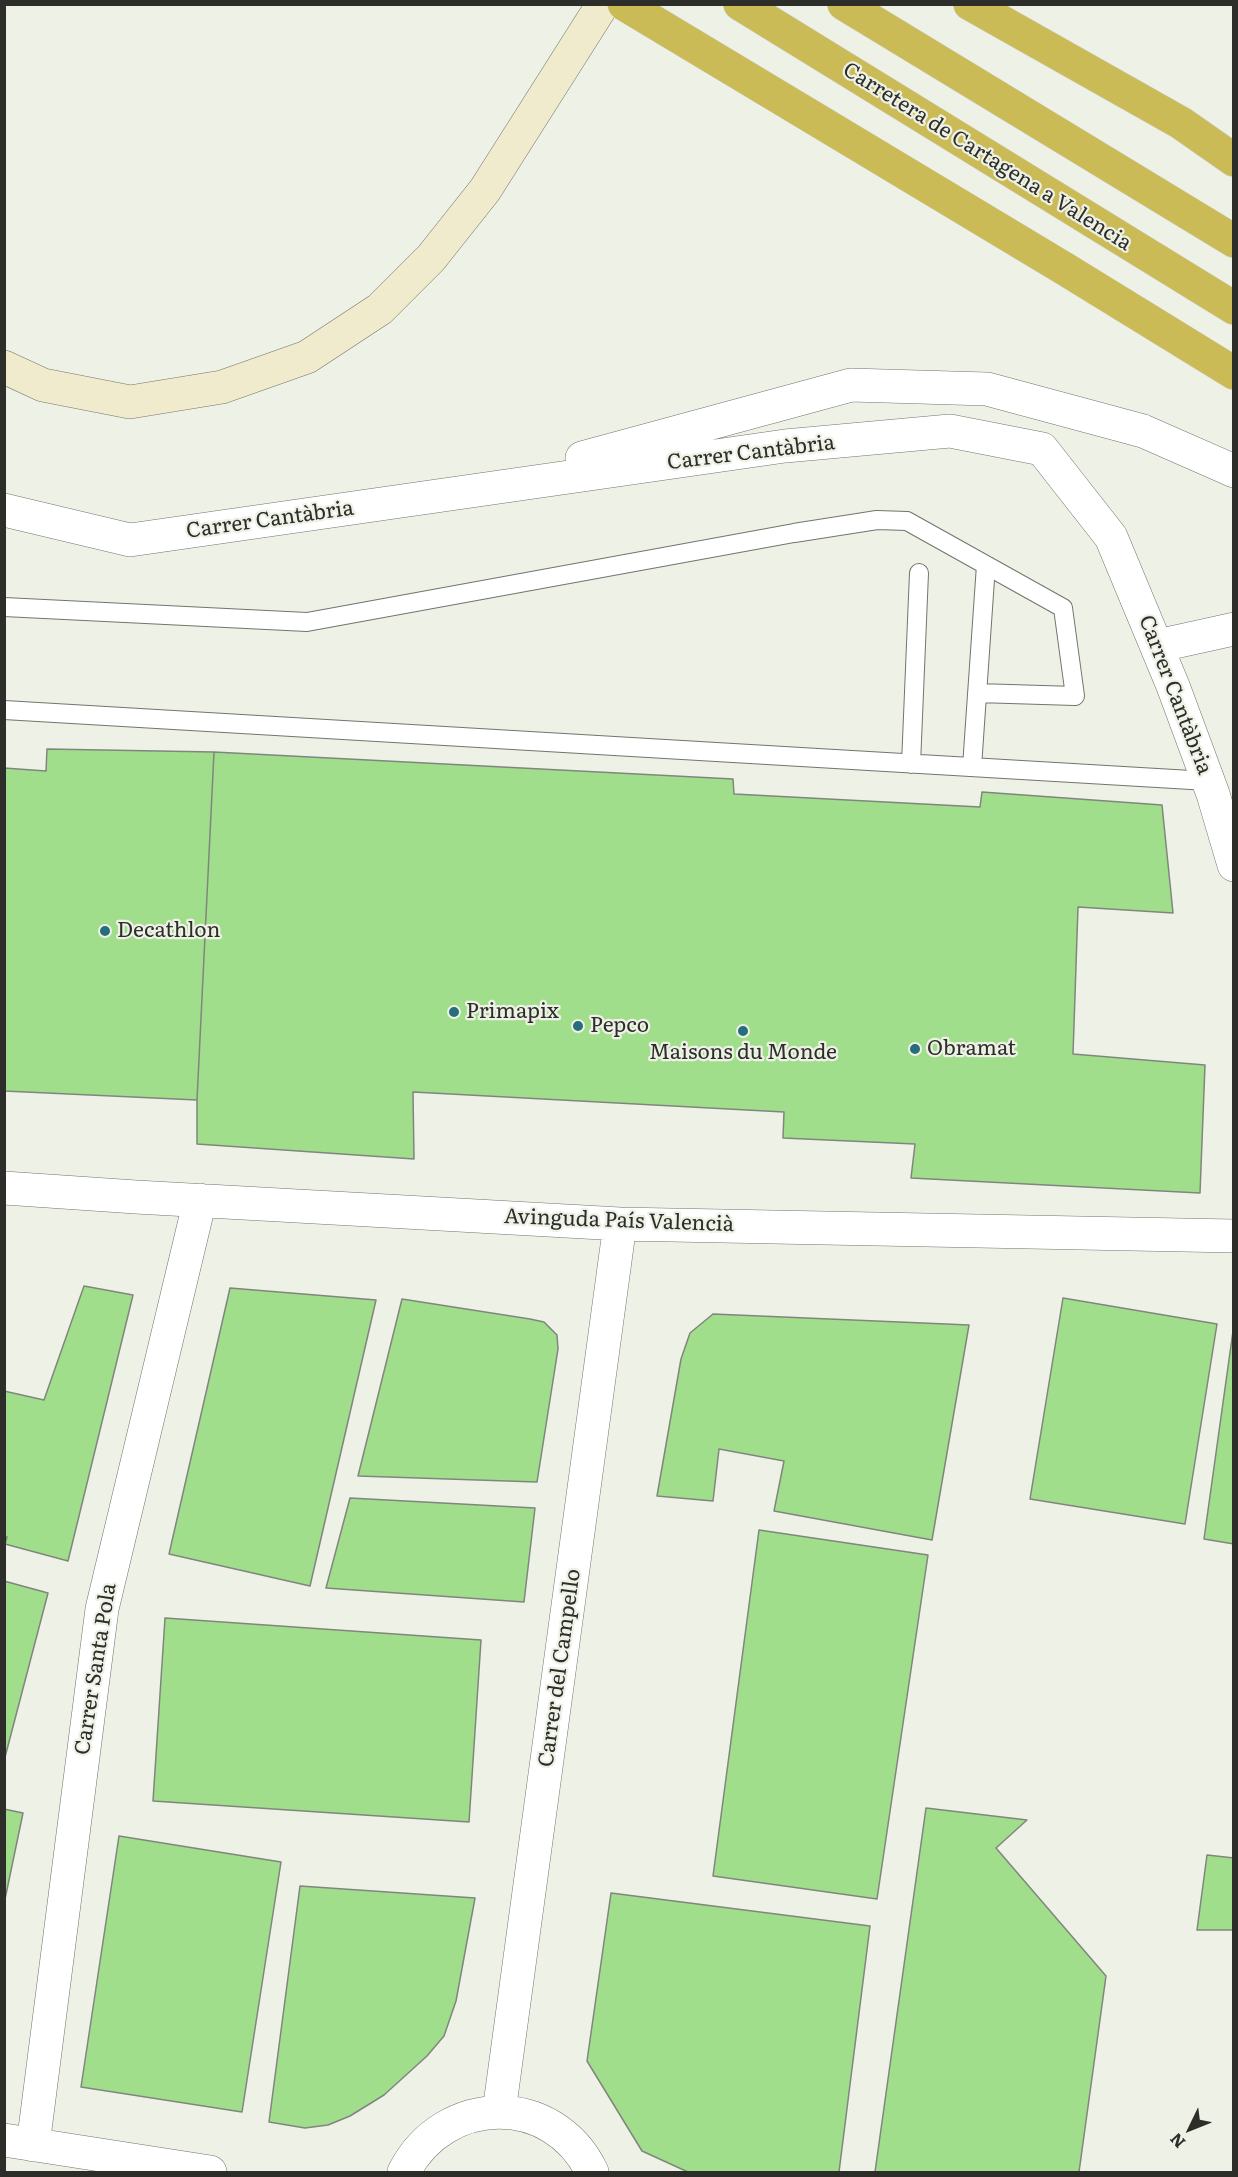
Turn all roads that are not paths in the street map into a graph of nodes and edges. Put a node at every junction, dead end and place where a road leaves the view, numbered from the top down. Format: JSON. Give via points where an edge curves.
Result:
{"nodes":[{"id":1,"x":603,"y":4,"type":"edge"},
{"id":2,"x":624,"y":4,"type":"edge"},
{"id":3,"x":740,"y":4,"type":"edge"},
{"id":4,"x":844,"y":4,"type":"edge"},
{"id":5,"x":970,"y":4,"type":"edge"},
{"id":6,"x":1233,"y":160,"type":"edge"},
{"id":7,"x":1233,"y":241,"type":"edge"},
{"id":8,"x":1233,"y":308,"type":"edge"},
{"id":9,"x":4,"y":367,"type":"edge"},
{"id":10,"x":1233,"y":373,"type":"edge"},
{"id":11,"x":1233,"y":471,"type":"edge"},
{"id":12,"x":444,"y":495,"type":"junction"},
{"id":13,"x":4,"y":510,"type":"edge"},
{"id":14,"x":986,"y":565,"type":"junction"},
{"id":15,"x":919,"y":573,"type":"dead end"},
{"id":16,"x":4,"y":607,"type":"edge"},
{"id":17,"x":1233,"y":629,"type":"edge"},
{"id":18,"x":1157,"y":646,"type":"junction"},
{"id":19,"x":977,"y":693,"type":"junction"},
{"id":20,"x":4,"y":710,"type":"edge"},
{"id":21,"x":911,"y":764,"type":"junction"},
{"id":22,"x":972,"y":767,"type":"junction"},
{"id":23,"x":1208,"y":781,"type":"junction"},
{"id":24,"x":1233,"y":865,"type":"edge"},
{"id":25,"x":4,"y":1188,"type":"edge"},
{"id":26,"x":200,"y":1200,"type":"junction"},
{"id":27,"x":620,"y":1224,"type":"junction"},
{"id":28,"x":1233,"y":1236,"type":"edge"},
{"id":29,"x":499,"y":2112,"type":"junction"},
{"id":30,"x":19,"y":2142,"type":"edge"},
{"id":31,"x":210,"y":2172,"type":"edge"},
{"id":32,"x":404,"y":2172,"type":"edge"},
{"id":33,"x":592,"y":2172,"type":"edge"}],
"edges":[{"from":1,"to":9,"type":"main road","via":[[486,190],[431,258],[380,309],[307,357],[222,387],[130,402],[43,385]]},
{"from":2,"to":10,"type":"highway"},
{"from":3,"to":8,"type":"highway","name":"Carretera de Cartagena a Valencia"},
{"from":4,"to":7,"type":"highway"},
{"from":5,"to":6,"type":"highway","via":[[1180,123]]},
{"from":11,"to":12,"type":"street","via":[[1143,431],[987,389],[851,384]]},
{"from":12,"to":13,"type":"street","name":"Carrer Cantàbria","via":[[130,540]]},
{"from":12,"to":18,"type":"street","name":"Carrer Cantàbria","via":[[785,446],[950,431],[1042,449],[1111,537]]},
{"from":14,"to":16,"type":"lane","via":[[907,521],[877,520],[307,621]]},
{"from":14,"to":19,"type":"lane"},
{"from":14,"to":19,"type":"lane","via":[[1063,608],[1075,696]]},
{"from":15,"to":21,"type":"lane"},
{"from":17,"to":18,"type":"street"},
{"from":18,"to":23,"type":"street","name":"Carrer Cantàbria"},
{"from":19,"to":22,"type":"lane"},
{"from":20,"to":21,"type":"lane"},
{"from":21,"to":22,"type":"lane"},
{"from":22,"to":23,"type":"lane"},
{"from":23,"to":24,"type":"street","name":"Carrer Cantàbria"},
{"from":25,"to":26,"type":"street","name":"Avinguda País Valencià"},
{"from":26,"to":27,"type":"street","name":"Avinguda País Valencià"},
{"from":26,"to":30,"type":"street","name":"Carrer Santa Pola","via":[[102,1609]]},
{"from":27,"to":28,"type":"street","name":"Avinguda País Valencià"},
{"from":27,"to":29,"type":"street","name":"Carrer del Campello"},
{"from":29,"to":32,"type":"street","via":[[475,2114],[445,2126],[423,2143]]},
{"from":29,"to":33,"type":"street","via":[[529,2117],[558,2131],[574,2145]]},
{"from":30,"to":31,"type":"street"}]}
